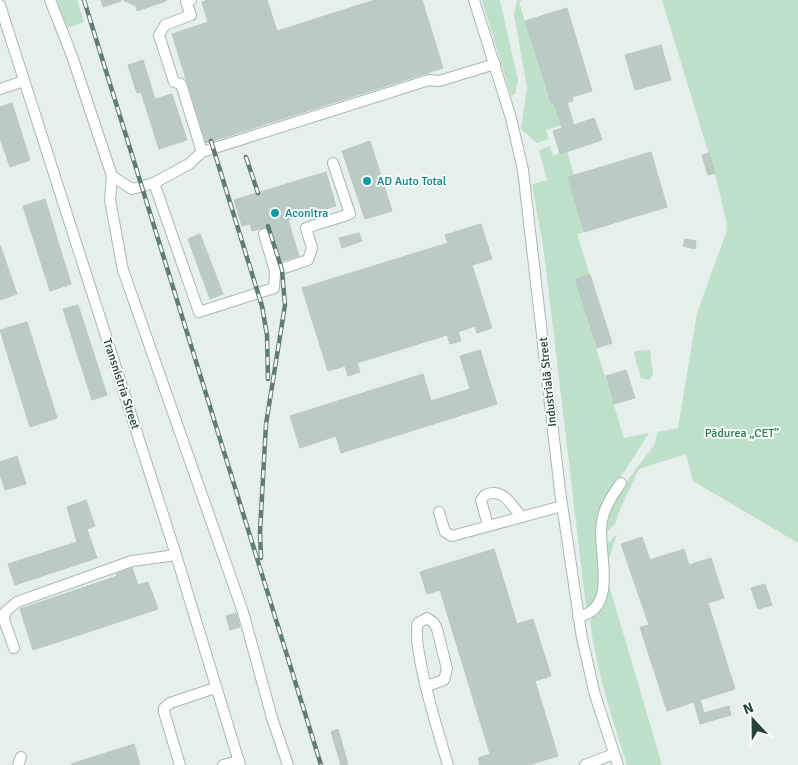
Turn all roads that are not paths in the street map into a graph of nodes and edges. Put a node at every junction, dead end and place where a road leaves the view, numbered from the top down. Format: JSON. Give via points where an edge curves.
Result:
{"nodes":[{"id":1,"x":50,"y":0,"type":"edge"},
{"id":2,"x":192,"y":0,"type":"edge"},
{"id":3,"x":474,"y":0,"type":"edge"},
{"id":4,"x":0,"y":4,"type":"edge"},
{"id":5,"x":495,"y":64,"type":"junction"},
{"id":6,"x":24,"y":81,"type":"junction"},
{"id":7,"x":0,"y":89,"type":"edge"},
{"id":8,"x":202,"y":152,"type":"junction"},
{"id":9,"x":333,"y":163,"type":"dead end"},
{"id":10,"x":112,"y":176,"type":"junction"},
{"id":11,"x":154,"y":183,"type":"junction"},
{"id":12,"x":264,"y":234,"type":"dead end"},
{"id":13,"x":275,"y":271,"type":"junction"},
{"id":14,"x":621,"y":483,"type":"dead end"},
{"id":15,"x":562,"y":506,"type":"junction"},
{"id":16,"x":439,"y":512,"type":"dead end"},
{"id":17,"x":522,"y":517,"type":"junction"},
{"id":18,"x":488,"y":526,"type":"junction"},
{"id":19,"x":176,"y":555,"type":"junction"},
{"id":20,"x":578,"y":617,"type":"junction"},
{"id":21,"x":14,"y":648,"type":"dead end"},
{"id":22,"x":426,"y":686,"type":"junction"},
{"id":23,"x":215,"y":688,"type":"junction"},
{"id":24,"x":614,"y":754,"type":"junction"},
{"id":25,"x":240,"y":763,"type":"edge"},
{"id":26,"x":180,"y":765,"type":"edge"},
{"id":27,"x":223,"y":765,"type":"edge"},
{"id":28,"x":288,"y":765,"type":"edge"},
{"id":29,"x":448,"y":765,"type":"edge"},
{"id":30,"x":585,"y":765,"type":"edge"},
{"id":31,"x":618,"y":765,"type":"edge"}],
"edges":[{"from":1,"to":10,"type":"street"},
{"from":2,"to":8,"type":"street","via":[[186,2],[191,15],[165,25],[159,35],[174,82],[181,84]]},
{"from":3,"to":5,"type":"street","name":"Industrială Street"},
{"from":4,"to":6,"type":"street","name":"Transnistria Street"},
{"from":5,"to":8,"type":"street","via":[[439,81],[429,80]]},
{"from":5,"to":15,"type":"street","name":"Industrială Street","via":[[523,170]]},
{"from":6,"to":7,"type":"street"},
{"from":6,"to":19,"type":"street","name":"Transnistria Street"},
{"from":8,"to":11,"type":"street","via":[[189,164]]},
{"from":9,"to":13,"type":"street","via":[[350,214],[306,228],[312,248],[308,260]]},
{"from":10,"to":11,"type":"street","via":[[132,189]]},
{"from":10,"to":28,"type":"street","via":[[110,200],[124,270],[243,612]]},
{"from":11,"to":13,"type":"street","via":[[199,312],[274,288]]},
{"from":12,"to":13,"type":"street"},
{"from":14,"to":20,"type":"street","via":[[602,518],[602,594],[596,607]]},
{"from":15,"to":17,"type":"street"},
{"from":15,"to":20,"type":"street","name":"Industrială Street"},
{"from":16,"to":18,"type":"street","via":[[449,535]]},
{"from":17,"to":18,"type":"street"},
{"from":17,"to":18,"type":"street","via":[[500,493],[493,492],[484,495],[482,500]]},
{"from":19,"to":21,"type":"street","via":[[132,562],[17,602],[5,612],[4,620]]},
{"from":19,"to":23,"type":"street","name":"Transnistria Street"},
{"from":20,"to":24,"type":"street","name":"Industrială Street","via":[[587,666]]},
{"from":22,"to":22,"type":"street","via":[[416,629],[418,623],[428,618],[436,629],[447,676]]},
{"from":22,"to":29,"type":"street"},
{"from":23,"to":25,"type":"street","name":"Transnistria Street"},
{"from":23,"to":26,"type":"street","via":[[164,708]]},
{"from":24,"to":30,"type":"street"},
{"from":24,"to":31,"type":"street","name":"Industrială Street"},
{"from":25,"to":27,"type":"street"}]}
